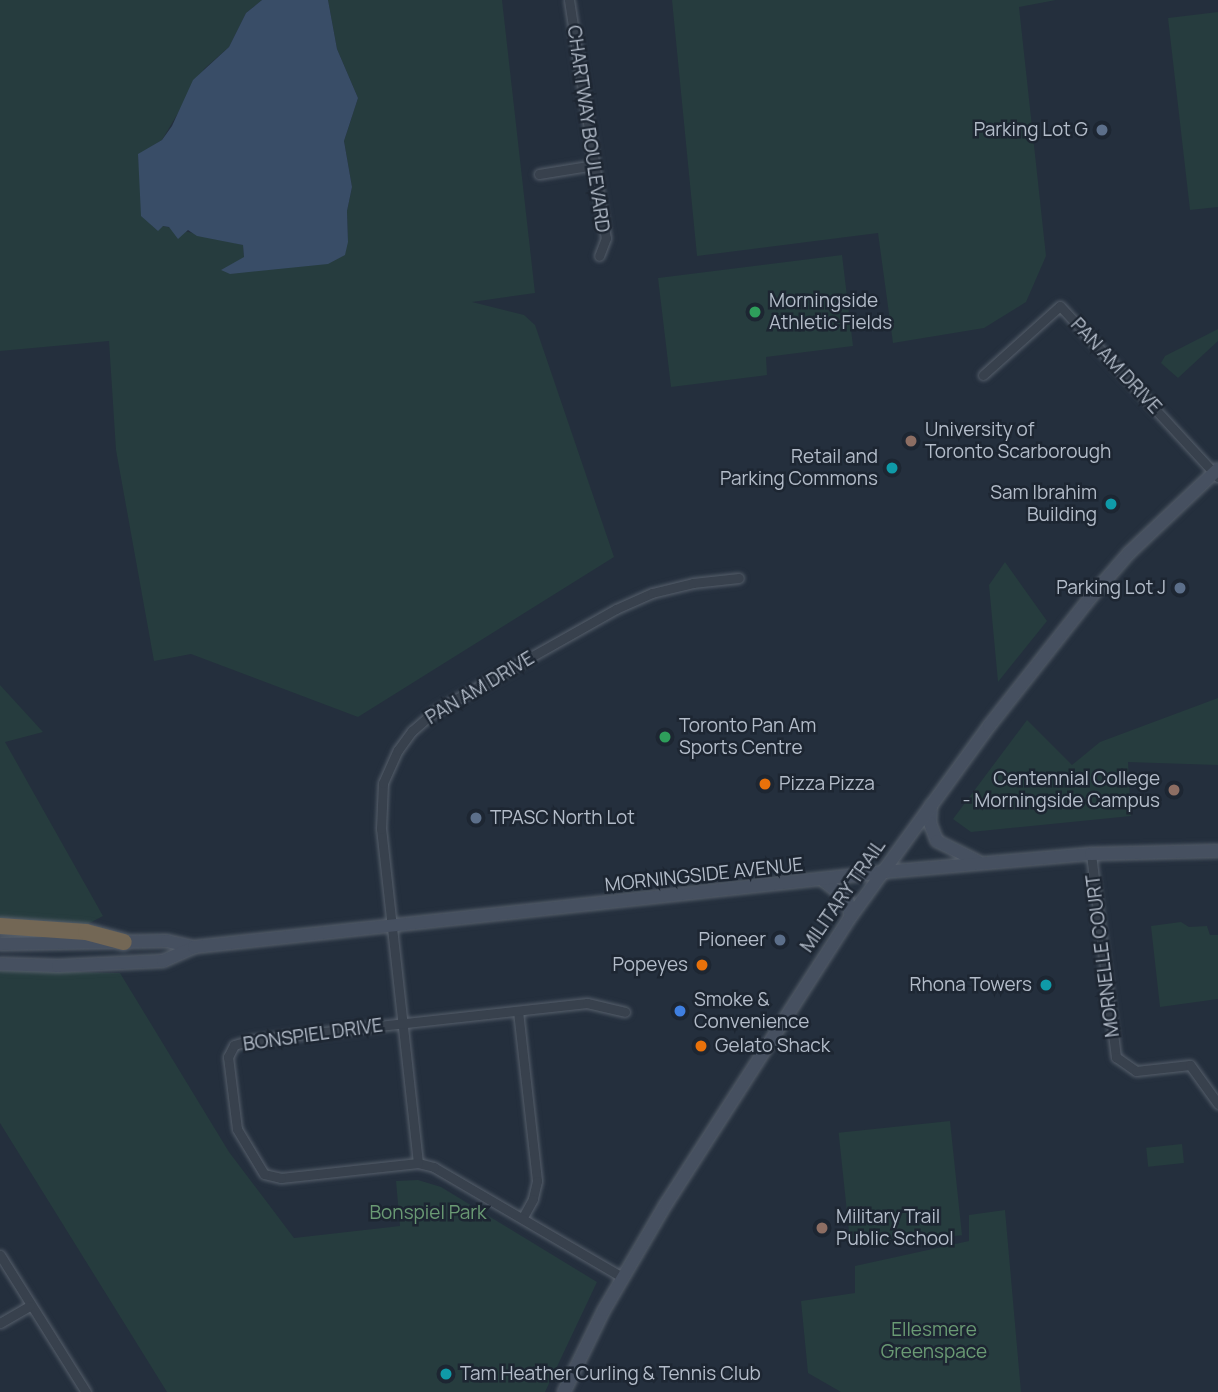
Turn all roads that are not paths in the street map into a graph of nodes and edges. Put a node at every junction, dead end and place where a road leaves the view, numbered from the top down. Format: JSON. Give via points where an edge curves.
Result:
{"nodes":[{"id":1,"x":569,"y":0,"type":"edge"},
{"id":2,"x":594,"y":166,"type":"junction"},
{"id":3,"x":539,"y":174,"type":"dead end"},
{"id":4,"x":599,"y":256,"type":"dead end"},
{"id":5,"x":983,"y":375,"type":"dead end"},
{"id":6,"x":1216,"y":473,"type":"edge"},
{"id":7,"x":739,"y":578,"type":"dead end"},
{"id":8,"x":931,"y":804,"type":"junction"},
{"id":9,"x":1218,"y":851,"type":"edge"},
{"id":10,"x":1091,"y":854,"type":"junction"},
{"id":11,"x":984,"y":863,"type":"junction"},
{"id":12,"x":884,"y":872,"type":"junction"},
{"id":13,"x":823,"y":881,"type":"junction"},
{"id":14,"x":851,"y":916,"type":"junction"},
{"id":15,"x":0,"y":926,"type":"edge"},
{"id":16,"x":393,"y":926,"type":"junction"},
{"id":17,"x":124,"y":942,"type":"junction"},
{"id":18,"x":0,"y":944,"type":"edge"},
{"id":19,"x":194,"y":947,"type":"junction"},
{"id":20,"x":0,"y":964,"type":"edge"},
{"id":21,"x":517,"y":1011,"type":"junction"},
{"id":22,"x":625,"y":1012,"type":"dead end"},
{"id":23,"x":404,"y":1024,"type":"junction"},
{"id":24,"x":1218,"y":1104,"type":"edge"},
{"id":25,"x":418,"y":1163,"type":"junction"},
{"id":26,"x":523,"y":1217,"type":"junction"},
{"id":27,"x":0,"y":1255,"type":"edge"},
{"id":28,"x":622,"y":1277,"type":"junction"},
{"id":29,"x":29,"y":1306,"type":"junction"},
{"id":30,"x":0,"y":1323,"type":"edge"},
{"id":31,"x":86,"y":1392,"type":"edge"},
{"id":32,"x":564,"y":1392,"type":"edge"}],
"edges":[{"from":1,"to":2,"type":"street","name":"CHARTWAY BOULEVARD"},
{"from":2,"to":3,"type":"street"},
{"from":2,"to":4,"type":"street","name":"CHARTWAY BOULEVARD","via":[[606,238]]},
{"from":5,"to":6,"type":"street","name":"PAN AM DRIVE","via":[[1060,306]]},
{"from":6,"to":8,"type":"main road","name":"MILITARY TRAIL","via":[[1129,553],[1090,598]]},
{"from":7,"to":16,"type":"street","name":"PAN AM DRIVE","via":[[693,583],[616,608],[435,711],[412,731],[383,783],[381,829]]},
{"from":8,"to":11,"type":"main road","via":[[930,823],[937,841]]},
{"from":8,"to":12,"type":"main road","name":"MILITARY TRAIL"},
{"from":9,"to":10,"type":"main road","name":"MORNINGSIDE AVENUE"},
{"from":10,"to":11,"type":"main road","name":"MORNINGSIDE AVENUE"},
{"from":10,"to":24,"type":"street","name":"MORNELLE COURT","via":[[1116,1057],[1136,1071],[1190,1065]]},
{"from":11,"to":12,"type":"main road","name":"MORNINGSIDE AVENUE"},
{"from":12,"to":13,"type":"main road","name":"MORNINGSIDE AVENUE"},
{"from":12,"to":14,"type":"main road","name":"MILITARY TRAIL"},
{"from":13,"to":14,"type":"main road","via":[[844,895]]},
{"from":13,"to":16,"type":"main road","name":"MORNINGSIDE AVENUE"},
{"from":14,"to":28,"type":"main road","name":"MILITARY TRAIL"},
{"from":15,"to":17,"type":"highway","via":[[86,932]]},
{"from":16,"to":19,"type":"main road","name":"MORNINGSIDE AVENUE"},
{"from":16,"to":23,"type":"street","name":"PAN AM DRIVE"},
{"from":17,"to":18,"type":"main road","name":"MORNINGSIDE AVENUE"},
{"from":17,"to":19,"type":"main road","name":"MORNINGSIDE AVENUE","via":[[167,941]]},
{"from":19,"to":20,"type":"main road","name":"MORNINGSIDE AVENUE","via":[[163,961],[58,967]]},
{"from":21,"to":22,"type":"street","name":"BONSPIEL DRIVE","via":[[587,1003]]},
{"from":21,"to":23,"type":"street","name":"BONSPIEL DRIVE"},
{"from":21,"to":26,"type":"street","via":[[537,1181]]},
{"from":23,"to":25,"type":"street","name":"PAN AM DRIVE"},
{"from":23,"to":25,"type":"street","name":"BONSPIEL DRIVE","via":[[241,1042],[230,1052],[229,1065],[237,1129],[258,1168],[271,1178]]},
{"from":25,"to":26,"type":"street","name":"BONSPIEL DRIVE","via":[[443,1170]]},
{"from":26,"to":28,"type":"street","name":"BONSPIEL DRIVE"},
{"from":27,"to":29,"type":"street"},
{"from":28,"to":32,"type":"main road","name":"MILITARY TRAIL"},
{"from":29,"to":30,"type":"street"},
{"from":29,"to":31,"type":"street"}]}
